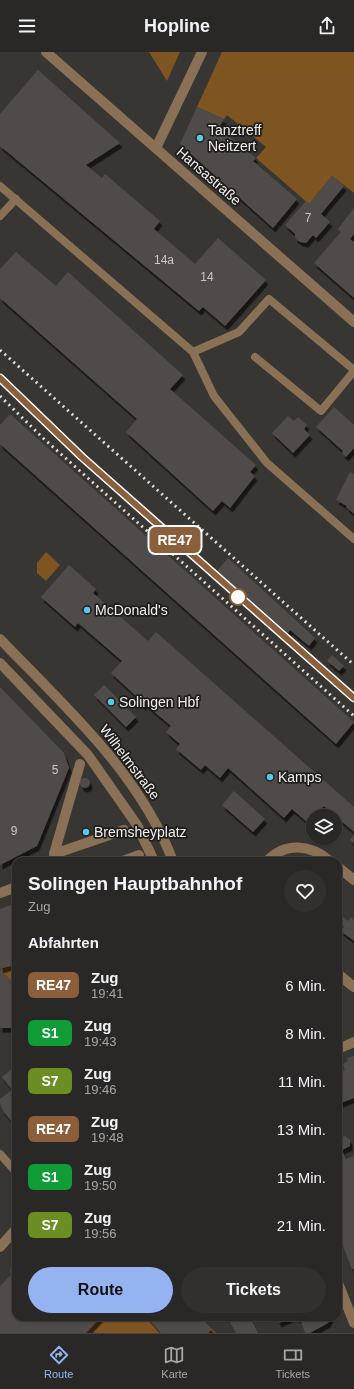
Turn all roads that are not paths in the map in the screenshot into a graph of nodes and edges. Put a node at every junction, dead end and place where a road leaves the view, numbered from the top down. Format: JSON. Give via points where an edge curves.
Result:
{"nodes":[{"id":1,"x":46,"y":52,"type":"edge"},
{"id":2,"x":202,"y":52,"type":"edge"},
{"id":3,"x":156,"y":148,"type":"junction"},
{"id":4,"x":0,"y":186,"type":"edge"},
{"id":5,"x":16,"y":199,"type":"junction"},
{"id":6,"x":0,"y":216,"type":"edge"},
{"id":7,"x":354,"y":322,"type":"edge"},
{"id":8,"x":193,"y":352,"type":"junction"},
{"id":9,"x":255,"y":357,"type":"dead end"},
{"id":10,"x":354,"y":370,"type":"edge"},
{"id":11,"x":354,"y":539,"type":"edge"},
{"id":12,"x":0,"y":639,"type":"edge"},
{"id":13,"x":0,"y":663,"type":"edge"},
{"id":14,"x":80,"y":764,"type":"dead end"},
{"id":15,"x":124,"y":830,"type":"dead end"},
{"id":16,"x":139,"y":855,"type":"dead end"},
{"id":17,"x":56,"y":857,"type":"edge"},
{"id":18,"x":134,"y":857,"type":"edge"},
{"id":19,"x":152,"y":857,"type":"edge"},
{"id":20,"x":171,"y":857,"type":"edge"},
{"id":21,"x":272,"y":857,"type":"edge"},
{"id":22,"x":324,"y":857,"type":"edge"},
{"id":23,"x":342,"y":870,"type":"edge"},
{"id":24,"x":354,"y":880,"type":"edge"},
{"id":25,"x":12,"y":888,"type":"edge"},
{"id":26,"x":0,"y":893,"type":"edge"},
{"id":27,"x":342,"y":977,"type":"edge"},
{"id":28,"x":354,"y":987,"type":"edge"},
{"id":29,"x":354,"y":1042,"type":"edge"},
{"id":30,"x":342,"y":1047,"type":"edge"},
{"id":31,"x":0,"y":1154,"type":"edge"},
{"id":32,"x":12,"y":1168,"type":"edge"},
{"id":33,"x":12,"y":1234,"type":"edge"},
{"id":34,"x":0,"y":1247,"type":"edge"},
{"id":35,"x":342,"y":1292,"type":"edge"},
{"id":36,"x":354,"y":1323,"type":"edge"}],
"edges":[{"from":1,"to":3,"type":"street","name":"Hansastraße"},
{"from":2,"to":3,"type":"street"},
{"from":3,"to":7,"type":"street","name":"Hansastraße"},
{"from":4,"to":5,"type":"lane"},
{"from":5,"to":6,"type":"lane"},
{"from":5,"to":8,"type":"lane"},
{"from":8,"to":10,"type":"lane","via":[[239,332],[269,299]]},
{"from":8,"to":11,"type":"lane","via":[[214,396],[267,462]]},
{"from":9,"to":10,"type":"lane","via":[[321,411]]},
{"from":12,"to":20,"type":"street","name":"Wilhelmstraße","via":[[99,742],[154,818]]},
{"from":13,"to":19,"type":"street","via":[[88,755],[136,825]]},
{"from":14,"to":17,"type":"street"},
{"from":15,"to":17,"type":"street"},
{"from":16,"to":18,"type":"street"},
{"from":21,"to":22,"type":"street","via":[[282,850],[298,847],[316,851]]},
{"from":23,"to":24,"type":"street"},
{"from":25,"to":26,"type":"street"},
{"from":27,"to":28,"type":"street"},
{"from":29,"to":30,"type":"street"},
{"from":31,"to":32,"type":"lane"},
{"from":33,"to":34,"type":"street"},
{"from":35,"to":36,"type":"street"}]}
